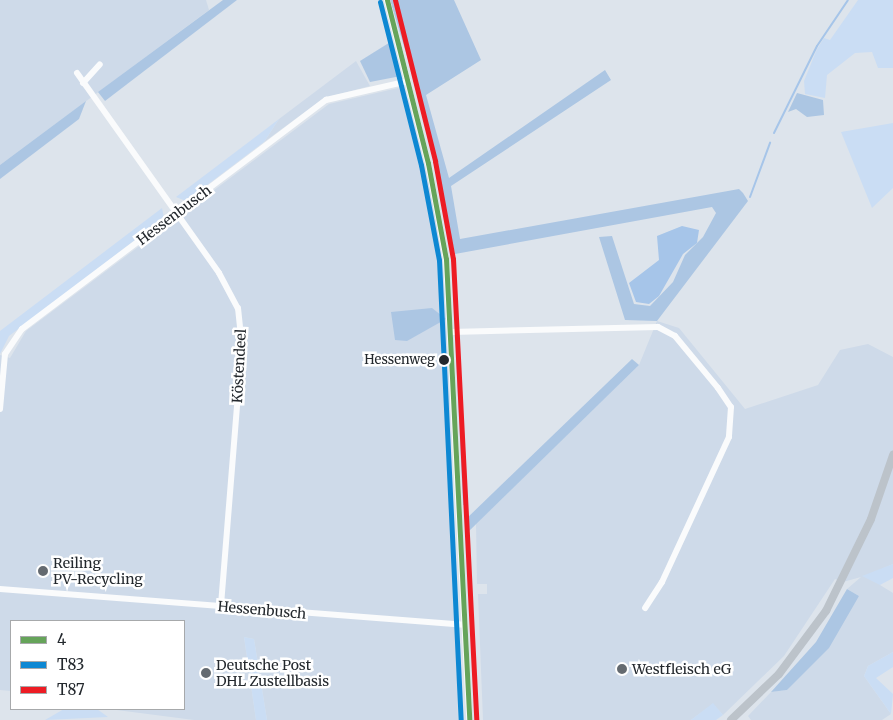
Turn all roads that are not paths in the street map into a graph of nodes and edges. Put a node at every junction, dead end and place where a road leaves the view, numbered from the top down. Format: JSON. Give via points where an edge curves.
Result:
{"nodes":[{"id":1,"x":387,"y":0,"type":"edge"},
{"id":2,"x":100,"y":64,"type":"dead end"},
{"id":3,"x":77,"y":73,"type":"dead end"},
{"id":4,"x":408,"y":81,"type":"junction"},
{"id":5,"x":84,"y":84,"type":"junction"},
{"id":6,"x":176,"y":214,"type":"junction"},
{"id":7,"x":451,"y":332,"type":"junction"},
{"id":8,"x":0,"y":409,"type":"edge"},
{"id":9,"x":893,"y":456,"type":"edge"},
{"id":10,"x":0,"y":589,"type":"edge"},
{"id":11,"x":221,"y":607,"type":"junction"},
{"id":12,"x":645,"y":608,"type":"dead end"},
{"id":13,"x":464,"y":625,"type":"junction"},
{"id":14,"x":468,"y":720,"type":"edge"},
{"id":15,"x":731,"y":720,"type":"edge"}],
"edges":[{"from":1,"to":4,"type":"street"},
{"from":2,"to":5,"type":"street"},
{"from":3,"to":5,"type":"street","name":"Köstendeel"},
{"from":4,"to":6,"type":"street","name":"Hessenbusch","via":[[326,100]]},
{"from":4,"to":7,"type":"street","via":[[440,220]]},
{"from":5,"to":6,"type":"street","name":"Köstendeel"},
{"from":6,"to":8,"type":"street","name":"Hessenbusch","via":[[14,336],[5,354]]},
{"from":6,"to":11,"type":"street","name":"Köstendeel","via":[[230,290],[241,322]]},
{"from":7,"to":12,"type":"street","via":[[658,327],[674,336],[718,388],[731,407],[729,437],[662,582]]},
{"from":7,"to":13,"type":"street"},
{"from":9,"to":15,"type":"main road","via":[[872,519],[826,611],[779,674]]},
{"from":10,"to":11,"type":"street","name":"Hessenbusch"},
{"from":11,"to":13,"type":"street","name":"Hessenbusch"},
{"from":13,"to":14,"type":"street"}]}
